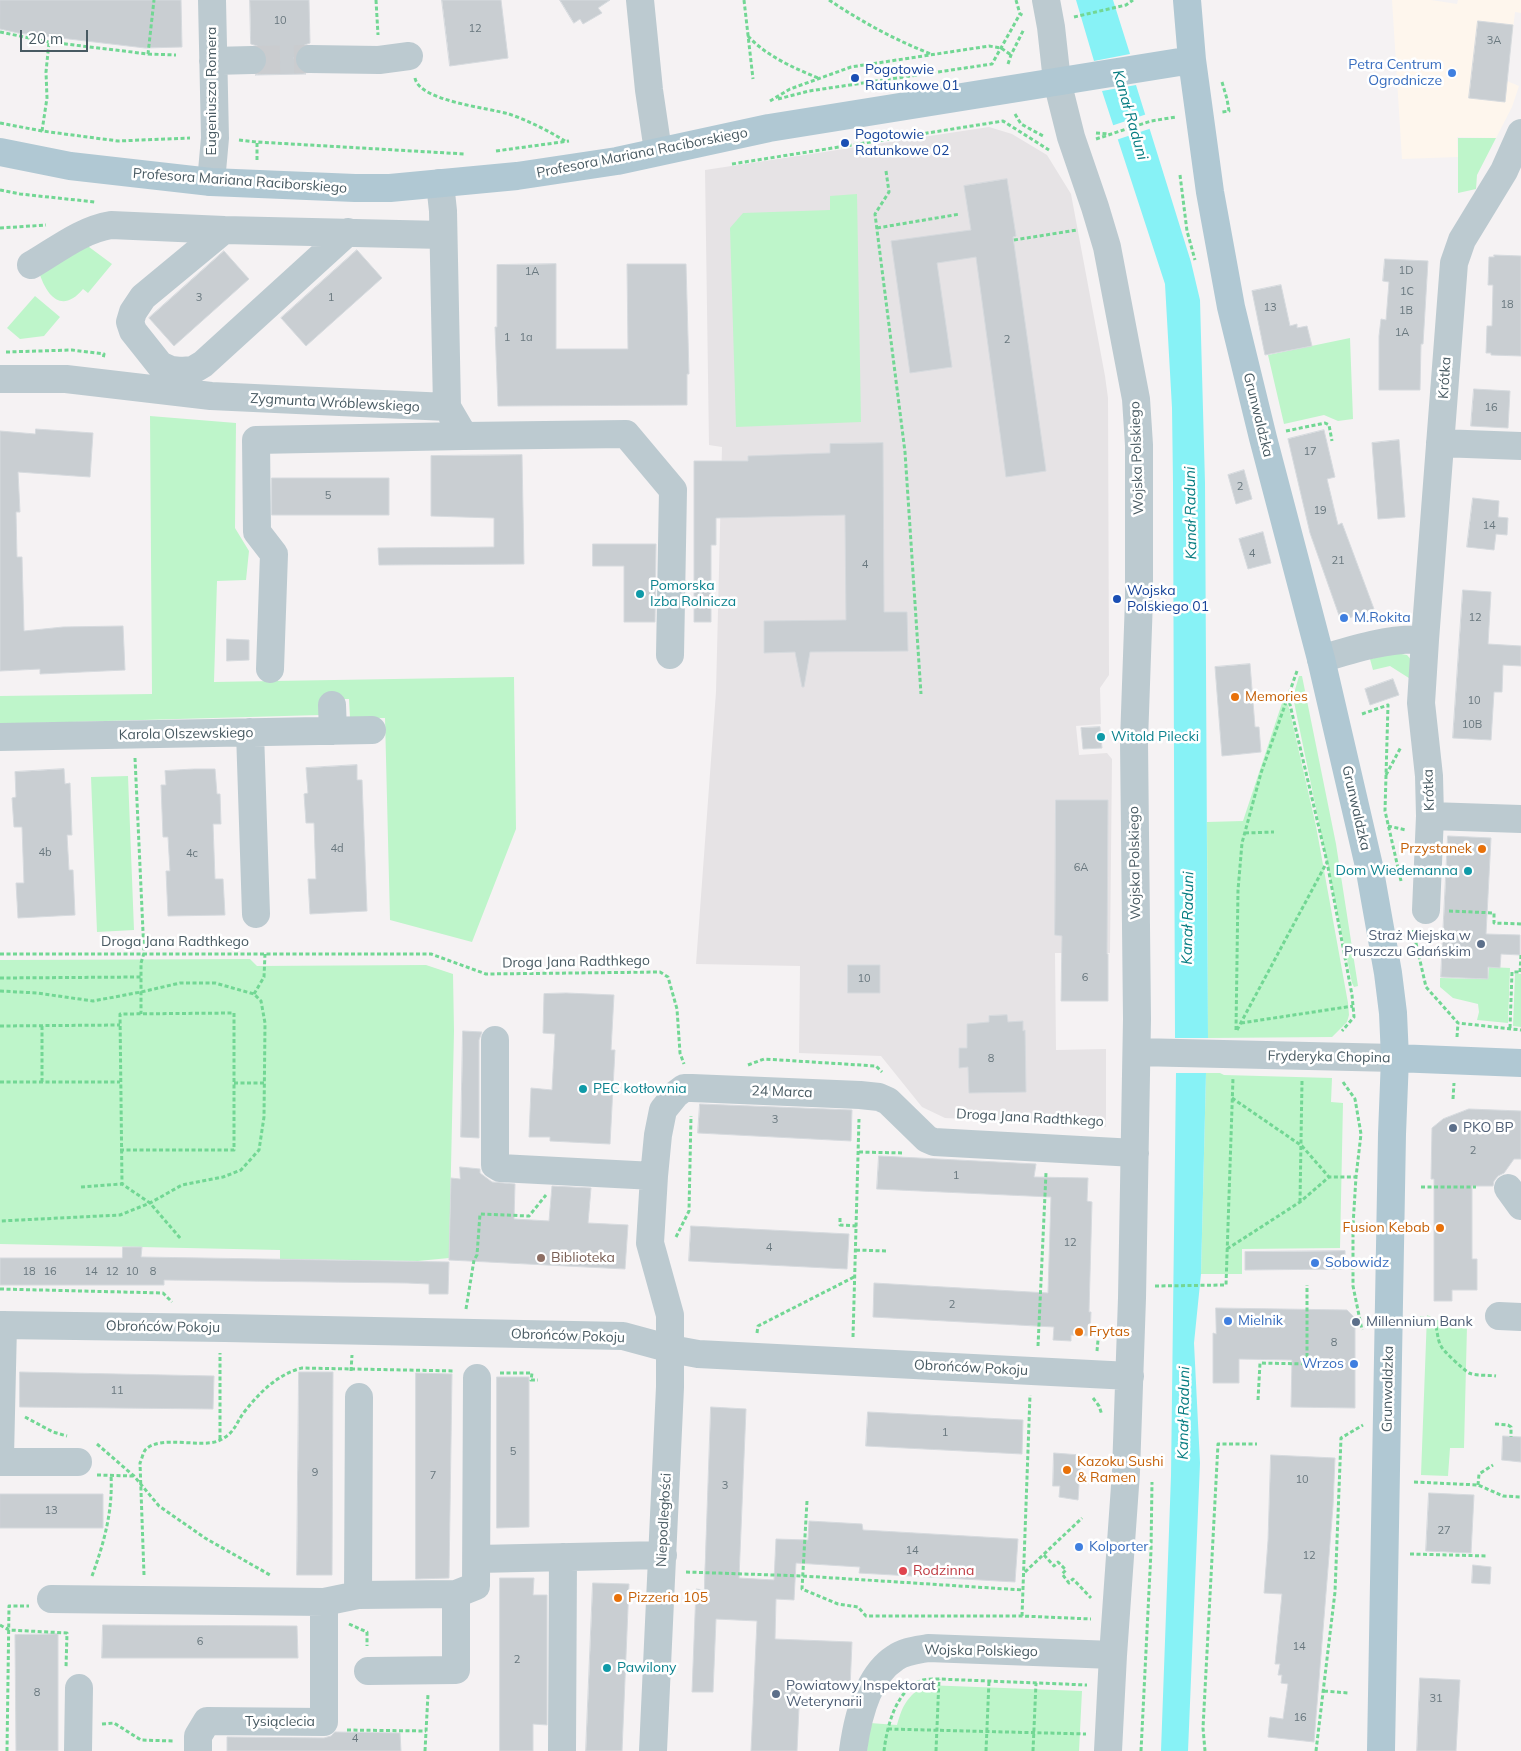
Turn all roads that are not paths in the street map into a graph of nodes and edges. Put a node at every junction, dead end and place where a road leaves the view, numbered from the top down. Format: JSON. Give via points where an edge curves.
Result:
{"nodes":[{"id":1,"x":212,"y":0,"type":"edge"},
{"id":2,"x":640,"y":0,"type":"edge"},
{"id":3,"x":1186,"y":0,"type":"edge"},
{"id":4,"x":1037,"y":8,"type":"edge"},
{"id":5,"x":409,"y":56,"type":"road end"},
{"id":6,"x":252,"y":60,"type":"tunnel mouth"},
{"id":7,"x":310,"y":60,"type":"tunnel mouth"},
{"id":8,"x":1192,"y":60,"type":"junction"},
{"id":9,"x":213,"y":61,"type":"junction"},
{"id":10,"x":1057,"y":81,"type":"junction"},
{"id":11,"x":1521,"y":134,"type":"edge"},
{"id":12,"x":0,"y":152,"type":"edge"},
{"id":13,"x":658,"y":152,"type":"junction"},
{"id":14,"x":1512,"y":176,"type":"edge"},
{"id":15,"x":211,"y":182,"type":"junction"},
{"id":16,"x":440,"y":184,"type":"junction"},
{"id":17,"x":224,"y":230,"type":"junction"},
{"id":18,"x":348,"y":232,"type":"junction"},
{"id":19,"x":443,"y":235,"type":"junction"},
{"id":20,"x":31,"y":265,"type":"dead end"},
{"id":21,"x":0,"y":379,"type":"edge"},
{"id":22,"x":447,"y":407,"type":"junction"},
{"id":23,"x":464,"y":436,"type":"junction"},
{"id":24,"x":1440,"y":443,"type":"junction"},
{"id":25,"x":1521,"y":446,"type":"edge"},
{"id":26,"x":1425,"y":640,"type":"junction"},
{"id":27,"x":670,"y":655,"type":"dead end"},
{"id":28,"x":1309,"y":665,"type":"junction"},
{"id":29,"x":270,"y":669,"type":"dead end"},
{"id":30,"x":372,"y":730,"type":"dead end"},
{"id":31,"x":250,"y":732,"type":"junction"},
{"id":32,"x":0,"y":737,"type":"edge"},
{"id":33,"x":1430,"y":816,"type":"junction"},
{"id":34,"x":1521,"y":819,"type":"edge"},
{"id":35,"x":1426,"y":910,"type":"road end"},
{"id":36,"x":256,"y":914,"type":"dead end"},
{"id":37,"x":496,"y":1040,"type":"dead end"},
{"id":38,"x":1137,"y":1052,"type":"junction"},
{"id":39,"x":1395,"y":1058,"type":"junction"},
{"id":40,"x":1521,"y":1063,"type":"edge"},
{"id":41,"x":1135,"y":1153,"type":"junction"},
{"id":42,"x":654,"y":1176,"type":"junction"},
{"id":43,"x":2,"y":1325,"type":"edge"},
{"id":44,"x":671,"y":1349,"type":"junction"},
{"id":45,"x":478,"y":1374,"type":"road end"},
{"id":46,"x":1130,"y":1376,"type":"junction"},
{"id":47,"x":359,"y":1397,"type":"dead end"},
{"id":48,"x":1,"y":1410,"type":"edge"},
{"id":49,"x":87,"y":1453,"type":"road end"},
{"id":50,"x":0,"y":1456,"type":"edge"},
{"id":51,"x":0,"y":1462,"type":"edge"},
{"id":52,"x":662,"y":1555,"type":"junction"},
{"id":53,"x":563,"y":1557,"type":"junction"},
{"id":54,"x":477,"y":1559,"type":"junction"},
{"id":55,"x":456,"y":1594,"type":"junction"},
{"id":56,"x":358,"y":1595,"type":"junction"},
{"id":57,"x":51,"y":1599,"type":"road end"},
{"id":58,"x":324,"y":1609,"type":"junction"},
{"id":59,"x":1113,"y":1655,"type":"junction"},
{"id":60,"x":368,"y":1671,"type":"road end"},
{"id":61,"x":73,"y":1680,"type":"road end"},
{"id":62,"x":198,"y":1746,"type":"edge"},
{"id":63,"x":78,"y":1751,"type":"edge"},
{"id":64,"x":562,"y":1751,"type":"edge"},
{"id":65,"x":653,"y":1751,"type":"edge"},
{"id":66,"x":853,"y":1751,"type":"edge"},
{"id":67,"x":1108,"y":1751,"type":"edge"},
{"id":68,"x":1381,"y":1751,"type":"edge"}],
"edges":[{"from":1,"to":9,"type":"street","name":"Eugeniusza Romera"},
{"from":2,"to":13,"type":"street","via":[[648,90]]},
{"from":3,"to":8,"type":"main road","name":"Grunwaldzka"},
{"from":4,"to":10,"type":"street","name":"Wojska Polskiego","via":[[1052,26]]},
{"from":5,"to":7,"type":"street","via":[[379,60]]},
{"from":6,"to":9,"type":"street"},
{"from":8,"to":10,"type":"main road","name":"Profesora Mariana Raciborskiego"},
{"from":8,"to":28,"type":"main road","name":"Grunwaldzka","via":[[1210,192],[1231,307],[1263,438]]},
{"from":9,"to":15,"type":"street","name":"Eugeniusza Romera","via":[[215,138]]},
{"from":10,"to":13,"type":"main road","name":"Profesora Mariana Raciborskiego","via":[[769,128]]},
{"from":10,"to":38,"type":"street","name":"Wojska Polskiego","via":[[1071,137],[1107,248],[1136,399],[1139,445],[1139,599],[1134,741]]},
{"from":11,"to":14,"type":"street","name":"Krótka"},
{"from":12,"to":15,"type":"main road","name":"Profesora Mariana Raciborskiego","via":[[70,166]]},
{"from":13,"to":16,"type":"main road","name":"Profesora Mariana Raciborskiego","via":[[517,176]]},
{"from":14,"to":24,"type":"street","name":"Krótka","via":[[1462,240],[1454,262]]},
{"from":15,"to":16,"type":"main road","name":"Profesora Mariana Raciborskiego","via":[[355,188]]},
{"from":16,"to":19,"type":"street"},
{"from":17,"to":18,"type":"street"},
{"from":17,"to":18,"type":"street","via":[[143,297],[133,312],[130,322],[133,331],[160,365],[170,370],[193,370],[203,364]]},
{"from":17,"to":20,"type":"street","via":[[111,225],[87,231]]},
{"from":18,"to":19,"type":"street"},
{"from":19,"to":22,"type":"street"},
{"from":21,"to":22,"type":"street","name":"Zygmunta Wróblewskiego","via":[[66,379],[210,396]]},
{"from":22,"to":23,"type":"street"},
{"from":23,"to":27,"type":"street","via":[[626,434],[673,490]]},
{"from":23,"to":29,"type":"street","via":[[256,440],[257,532],[274,554]]},
{"from":24,"to":25,"type":"street"},
{"from":24,"to":26,"type":"street","name":"Krótka"},
{"from":26,"to":28,"type":"street","via":[[1408,639],[1346,651]]},
{"from":26,"to":33,"type":"street","name":"Krótka","via":[[1421,703],[1430,776]]},
{"from":28,"to":39,"type":"main road","name":"Grunwaldzka","via":[[1369,866],[1391,991]]},
{"from":30,"to":31,"type":"street","name":"Karola Olszewskiego","via":[[332,718]]},
{"from":31,"to":32,"type":"street","name":"Karola Olszewskiego"},
{"from":31,"to":36,"type":"street"},
{"from":33,"to":34,"type":"street"},
{"from":33,"to":35,"type":"street","name":"Krótka"},
{"from":37,"to":42,"type":"street","via":[[495,1165],[500,1168]]},
{"from":38,"to":39,"type":"street","name":"Fryderyka Chopina"},
{"from":38,"to":41,"type":"street","name":"Wojska Polskiego"},
{"from":39,"to":40,"type":"main road","name":"Fryderyka Chopina"},
{"from":39,"to":68,"type":"main road","name":"Grunwaldzka"},
{"from":41,"to":42,"type":"street","name":"24 Marca","via":[[934,1142],[888,1101],[879,1097],[691,1078],[662,1110]]},
{"from":41,"to":46,"type":"street","name":"Wojska Polskiego"},
{"from":42,"to":44,"type":"street","via":[[650,1243],[670,1315]]},
{"from":43,"to":44,"type":"street","name":"Obrońców Pokoju","via":[[623,1336]]},
{"from":43,"to":48,"type":"street","name":"Obrońców Pokoju"},
{"from":44,"to":46,"type":"street","name":"Obrońców Pokoju","via":[[698,1354]]},
{"from":44,"to":52,"type":"street","name":"Niepodległości"},
{"from":45,"to":54,"type":"street"},
{"from":46,"to":59,"type":"street","name":"Wojska Polskiego"},
{"from":47,"to":56,"type":"street"},
{"from":48,"to":50,"type":"street","name":"Obrońców Pokoju"},
{"from":49,"to":51,"type":"street"},
{"from":52,"to":53,"type":"street"},
{"from":52,"to":65,"type":"street","name":"Niepodległości"},
{"from":53,"to":54,"type":"street"},
{"from":53,"to":64,"type":"street"},
{"from":54,"to":55,"type":"street","via":[[476,1586]]},
{"from":55,"to":56,"type":"street"},
{"from":55,"to":60,"type":"street","via":[[456,1670]]},
{"from":56,"to":58,"type":"street"},
{"from":57,"to":58,"type":"street"},
{"from":58,"to":62,"type":"street","name":"Tysiąclecia","via":[[324,1722],[207,1721],[198,1736]]},
{"from":59,"to":66,"type":"street","name":"Wojska Polskiego","via":[[912,1650],[895,1658],[873,1683],[857,1725]]},
{"from":59,"to":67,"type":"street","name":"Wojska Polskiego"},
{"from":61,"to":63,"type":"street","via":[[79,1724]]}]}
